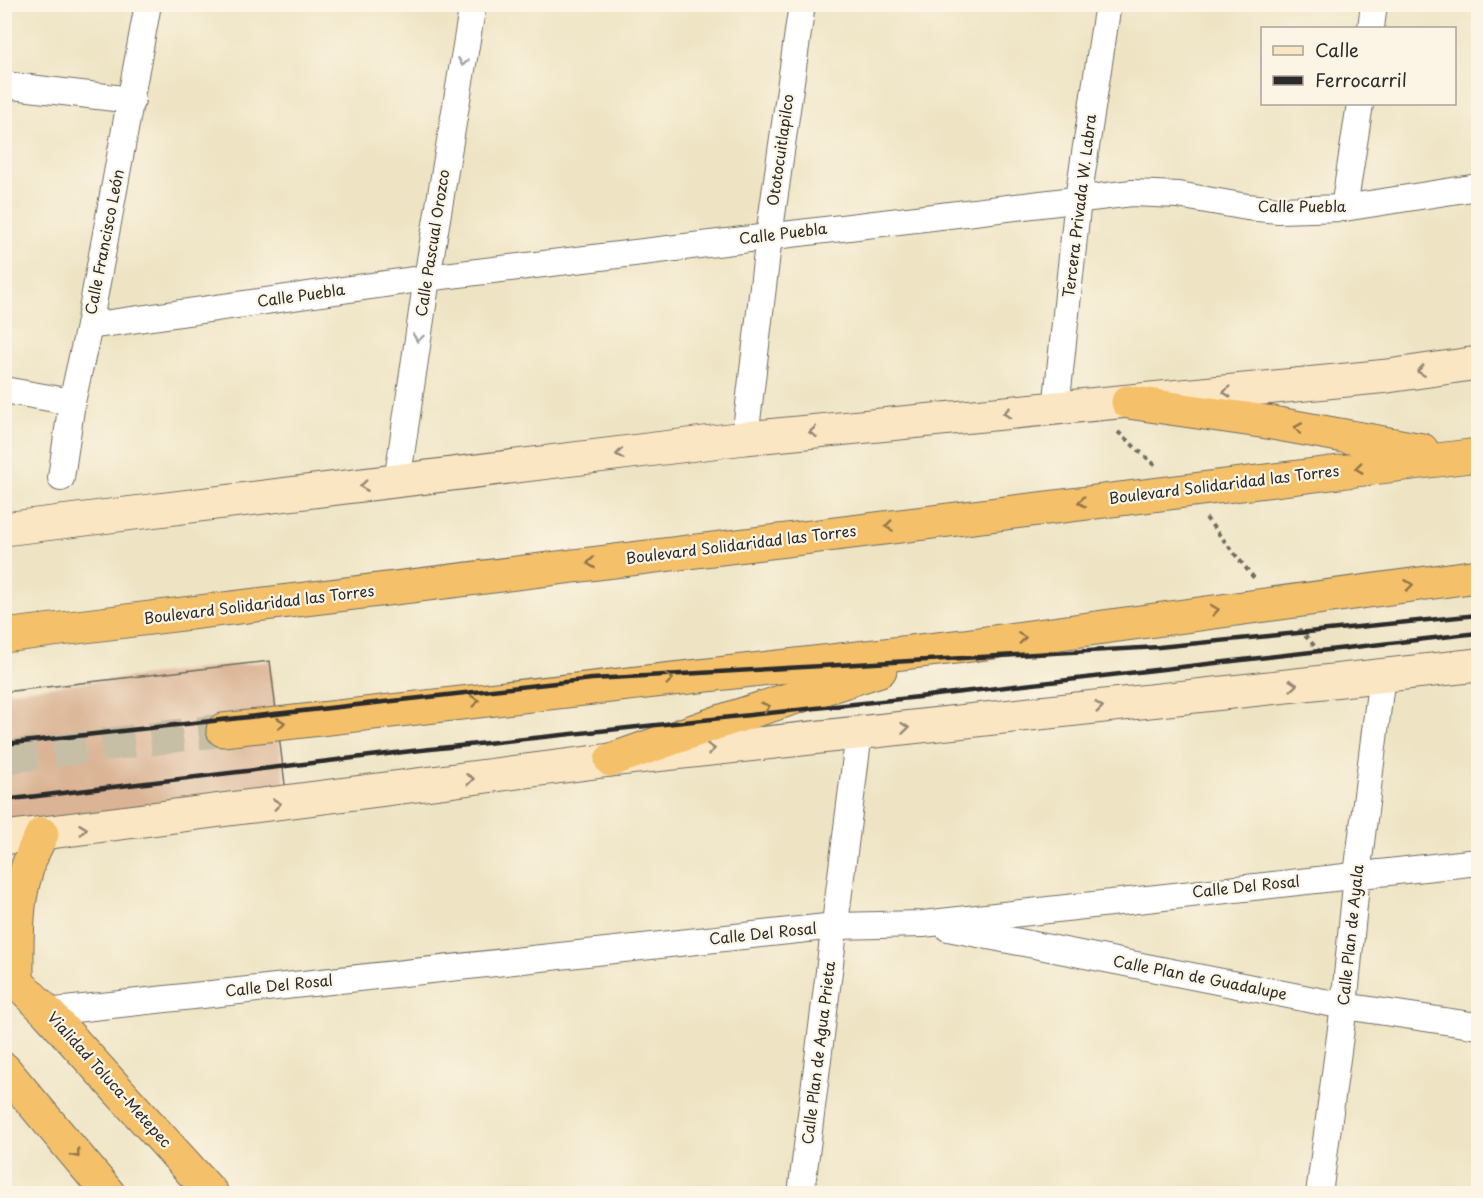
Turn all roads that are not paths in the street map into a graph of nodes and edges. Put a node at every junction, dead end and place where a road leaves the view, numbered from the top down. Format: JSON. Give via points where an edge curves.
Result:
{"nodes":[{"id":1,"x":148,"y":4,"type":"edge"},
{"id":2,"x":473,"y":4,"type":"edge"},
{"id":3,"x":802,"y":4,"type":"edge"},
{"id":4,"x":1108,"y":4,"type":"edge"},
{"id":5,"x":1374,"y":4,"type":"edge"},
{"id":6,"x":1371,"y":27,"type":"edge"},
{"id":7,"x":4,"y":85,"type":"edge"},
{"id":8,"x":132,"y":100,"type":"junction"},
{"id":9,"x":1360,"y":105,"type":"edge"},
{"id":10,"x":1479,"y":188,"type":"edge"},
{"id":11,"x":1078,"y":199,"type":"junction"},
{"id":12,"x":1344,"y":208,"type":"junction"},
{"id":13,"x":769,"y":236,"type":"junction"},
{"id":14,"x":427,"y":278,"type":"junction"},
{"id":15,"x":89,"y":326,"type":"junction"},
{"id":16,"x":1479,"y":363,"type":"edge"},
{"id":17,"x":4,"y":390,"type":"edge"},
{"id":18,"x":72,"y":402,"type":"junction"},
{"id":19,"x":1128,"y":402,"type":"junction"},
{"id":20,"x":1056,"y":409,"type":"junction"},
{"id":21,"x":745,"y":438,"type":"junction"},
{"id":22,"x":1469,"y":456,"type":"edge"},
{"id":23,"x":61,"y":478,"type":"dead end"},
{"id":24,"x":397,"y":482,"type":"junction"},
{"id":25,"x":4,"y":529,"type":"edge"},
{"id":26,"x":1479,"y":576,"type":"edge"},
{"id":27,"x":4,"y":636,"type":"edge"},
{"id":28,"x":964,"y":646,"type":"junction"},
{"id":29,"x":1479,"y":665,"type":"edge"},
{"id":30,"x":1382,"y":675,"type":"junction"},
{"id":31,"x":223,"y":730,"type":"tunnel mouth"},
{"id":32,"x":859,"y":733,"type":"junction"},
{"id":33,"x":611,"y":760,"type":"junction"},
{"id":34,"x":42,"y":834,"type":"junction"},
{"id":35,"x":4,"y":838,"type":"edge"},
{"id":36,"x":1479,"y":862,"type":"edge"},
{"id":37,"x":1357,"y":875,"type":"junction"},
{"id":38,"x":923,"y":924,"type":"junction"},
{"id":39,"x":835,"y":926,"type":"junction"},
{"id":40,"x":11,"y":976,"type":"edge"},
{"id":41,"x":1344,"y":1006,"type":"junction"},
{"id":42,"x":47,"y":1012,"type":"junction"},
{"id":43,"x":1479,"y":1026,"type":"edge"},
{"id":44,"x":4,"y":1069,"type":"edge"},
{"id":45,"x":109,"y":1194,"type":"edge"},
{"id":46,"x":212,"y":1194,"type":"edge"},
{"id":47,"x":801,"y":1194,"type":"edge"},
{"id":48,"x":1319,"y":1194,"type":"edge"}],
"edges":[{"from":1,"to":8,"type":"street","name":"Calle Francisco León"},
{"from":2,"to":14,"type":"street","name":"Calle Pascual Orozco","one_way":true},
{"from":3,"to":13,"type":"street","name":"Ototocuitlapilco"},
{"from":4,"to":11,"type":"street","name":"Tercera Privada W. Labra"},
{"from":5,"to":6,"type":"street"},
{"from":7,"to":8,"type":"street"},
{"from":8,"to":15,"type":"street","name":"Calle Francisco León"},
{"from":9,"to":12,"type":"street"},
{"from":10,"to":12,"type":"street","name":"Calle Puebla"},
{"from":11,"to":12,"type":"street","name":"Calle Puebla","via":[[1132,193],[1178,195],[1268,209]]},
{"from":11,"to":13,"type":"street","name":"Calle Puebla"},
{"from":11,"to":20,"type":"street","name":"Tercera Privada W. Labra"},
{"from":13,"to":14,"type":"street","name":"Calle Puebla"},
{"from":13,"to":21,"type":"street","name":"Ototocuitlapilco"},
{"from":14,"to":15,"type":"street","name":"Calle Puebla"},
{"from":14,"to":24,"type":"street","name":"Calle Pascual Orozco","one_way":true},
{"from":15,"to":18,"type":"street","name":"Calle Francisco León"},
{"from":16,"to":19,"type":"main road","one_way":true},
{"from":17,"to":18,"type":"street"},
{"from":18,"to":23,"type":"street","name":"Calle Francisco León"},
{"from":19,"to":20,"type":"main road"},
{"from":22,"to":19,"type":"highway","one_way":true},
{"from":20,"to":21,"type":"main road","one_way":true},
{"from":21,"to":24,"type":"main road","one_way":true},
{"from":22,"to":27,"type":"highway","name":"Boulevard Solidaridad las Torres","one_way":true},
{"from":24,"to":25,"type":"main road","one_way":true},
{"from":28,"to":26,"type":"highway","one_way":true},
{"from":31,"to":28,"type":"highway","one_way":true},
{"from":33,"to":28,"type":"highway","one_way":true,"via":[[835,684]]},
{"from":29,"to":30,"type":"main road"},
{"from":32,"to":30,"type":"main road","one_way":true},
{"from":30,"to":37,"type":"street","name":"Calle Plan de Ayala"},
{"from":33,"to":32,"type":"main road","one_way":true},
{"from":32,"to":39,"type":"street","name":"Calle Plan de Agua Prieta"},
{"from":34,"to":33,"type":"main road","one_way":true},
{"from":34,"to":35,"type":"main road"},
{"from":34,"to":40,"type":"highway","via":[[30,856],[20,898]]},
{"from":36,"to":37,"type":"street","name":"Calle Del Rosal"},
{"from":37,"to":38,"type":"street","name":"Calle Del Rosal"},
{"from":37,"to":41,"type":"street","name":"Calle Plan de Ayala"},
{"from":38,"to":39,"type":"street","name":"Calle Del Rosal"},
{"from":38,"to":41,"type":"street","name":"Calle Plan de Guadalupe"},
{"from":39,"to":42,"type":"street","name":"Calle Del Rosal"},
{"from":39,"to":47,"type":"street","name":"Calle Plan de Agua Prieta"},
{"from":40,"to":42,"type":"highway","name":"Vialidad Toluca-Metepec"},
{"from":41,"to":43,"type":"street","name":"Calle Plan de Guadalupe"},
{"from":41,"to":48,"type":"street","name":"Calle Plan de Ayala"},
{"from":42,"to":46,"type":"highway","name":"Vialidad Toluca-Metepec"},
{"from":44,"to":45,"type":"highway","one_way":true}]}
